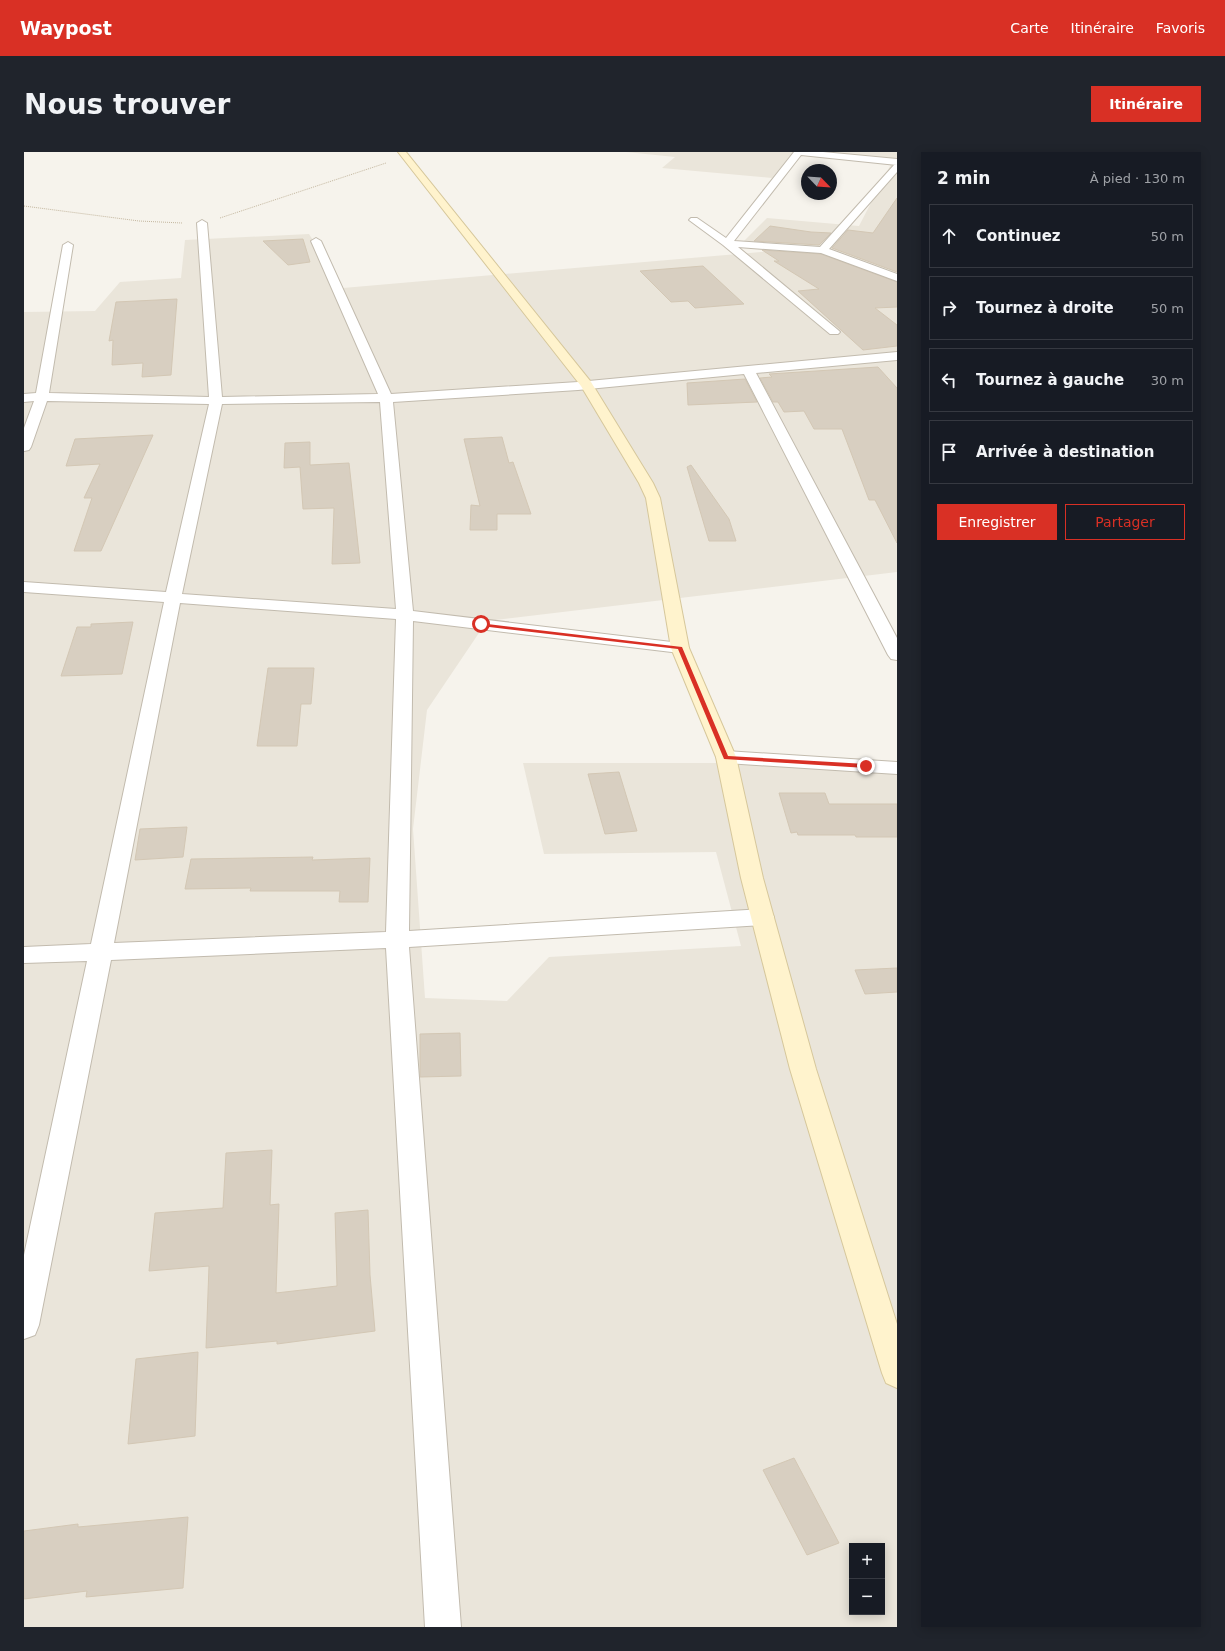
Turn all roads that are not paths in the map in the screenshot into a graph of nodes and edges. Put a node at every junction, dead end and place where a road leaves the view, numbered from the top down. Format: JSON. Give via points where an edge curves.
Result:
{"nodes":[{"id":1,"x":799,"y":152,"type":"edge"},
{"id":2,"x":404,"y":155,"type":"edge"},
{"id":3,"x":897,"y":162,"type":"edge"},
{"id":4,"x":897,"y":167,"type":"edge"},
{"id":5,"x":694,"y":220,"type":"dead end"},
{"id":6,"x":202,"y":224,"type":"road end"},
{"id":7,"x":316,"y":241,"type":"dead end"},
{"id":8,"x":727,"y":243,"type":"junction"},
{"id":9,"x":68,"y":245,"type":"dead end"},
{"id":10,"x":823,"y":250,"type":"junction"},
{"id":11,"x":897,"y":278,"type":"edge"},
{"id":12,"x":834,"y":332,"type":"dead end"},
{"id":13,"x":897,"y":356,"type":"edge"},
{"id":14,"x":748,"y":370,"type":"junction"},
{"id":15,"x":587,"y":385,"type":"junction"},
{"id":16,"x":42,"y":397,"type":"junction"},
{"id":17,"x":24,"y":398,"type":"edge"},
{"id":18,"x":386,"y":398,"type":"junction"},
{"id":19,"x":216,"y":401,"type":"junction"},
{"id":20,"x":24,"y":447,"type":"edge"},
{"id":21,"x":24,"y":587,"type":"edge"},
{"id":22,"x":173,"y":598,"type":"junction"},
{"id":23,"x":405,"y":615,"type":"junction"},
{"id":24,"x":680,"y":648,"type":"junction"},
{"id":25,"x":897,"y":655,"type":"edge"},
{"id":26,"x":726,"y":757,"type":"junction"},
{"id":27,"x":897,"y":768,"type":"edge"},
{"id":28,"x":763,"y":917,"type":"junction"},
{"id":29,"x":397,"y":940,"type":"junction"},
{"id":30,"x":101,"y":951,"type":"junction"},
{"id":31,"x":24,"y":955,"type":"edge"},
{"id":32,"x":24,"y":1326,"type":"edge"},
{"id":33,"x":897,"y":1373,"type":"edge"},
{"id":34,"x":443,"y":1627,"type":"edge"}],
"edges":[{"from":1,"to":3,"type":"street"},
{"from":1,"to":8,"type":"street"},
{"from":2,"to":15,"type":"main road"},
{"from":4,"to":10,"type":"street"},
{"from":5,"to":8,"type":"street"},
{"from":6,"to":19,"type":"street"},
{"from":7,"to":18,"type":"street"},
{"from":8,"to":10,"type":"street"},
{"from":8,"to":12,"type":"street"},
{"from":9,"to":16,"type":"street"},
{"from":10,"to":11,"type":"street"},
{"from":13,"to":14,"type":"street"},
{"from":14,"to":15,"type":"street"},
{"from":14,"to":25,"type":"street"},
{"from":15,"to":18,"type":"street"},
{"from":15,"to":24,"type":"main road","via":[[653,498]]},
{"from":16,"to":17,"type":"street"},
{"from":16,"to":19,"type":"street"},
{"from":16,"to":20,"type":"street"},
{"from":18,"to":19,"type":"street"},
{"from":18,"to":23,"type":"street"},
{"from":19,"to":22,"type":"street"},
{"from":21,"to":22,"type":"street"},
{"from":22,"to":23,"type":"street"},
{"from":22,"to":30,"type":"street"},
{"from":23,"to":24,"type":"street"},
{"from":23,"to":29,"type":"street"},
{"from":24,"to":26,"type":"main road"},
{"from":26,"to":27,"type":"street"},
{"from":26,"to":28,"type":"main road"},
{"from":28,"to":29,"type":"street"},
{"from":28,"to":33,"type":"main road","via":[[803,1069]]},
{"from":29,"to":30,"type":"street"},
{"from":29,"to":34,"type":"street"},
{"from":30,"to":31,"type":"street"},
{"from":30,"to":32,"type":"street"}]}
